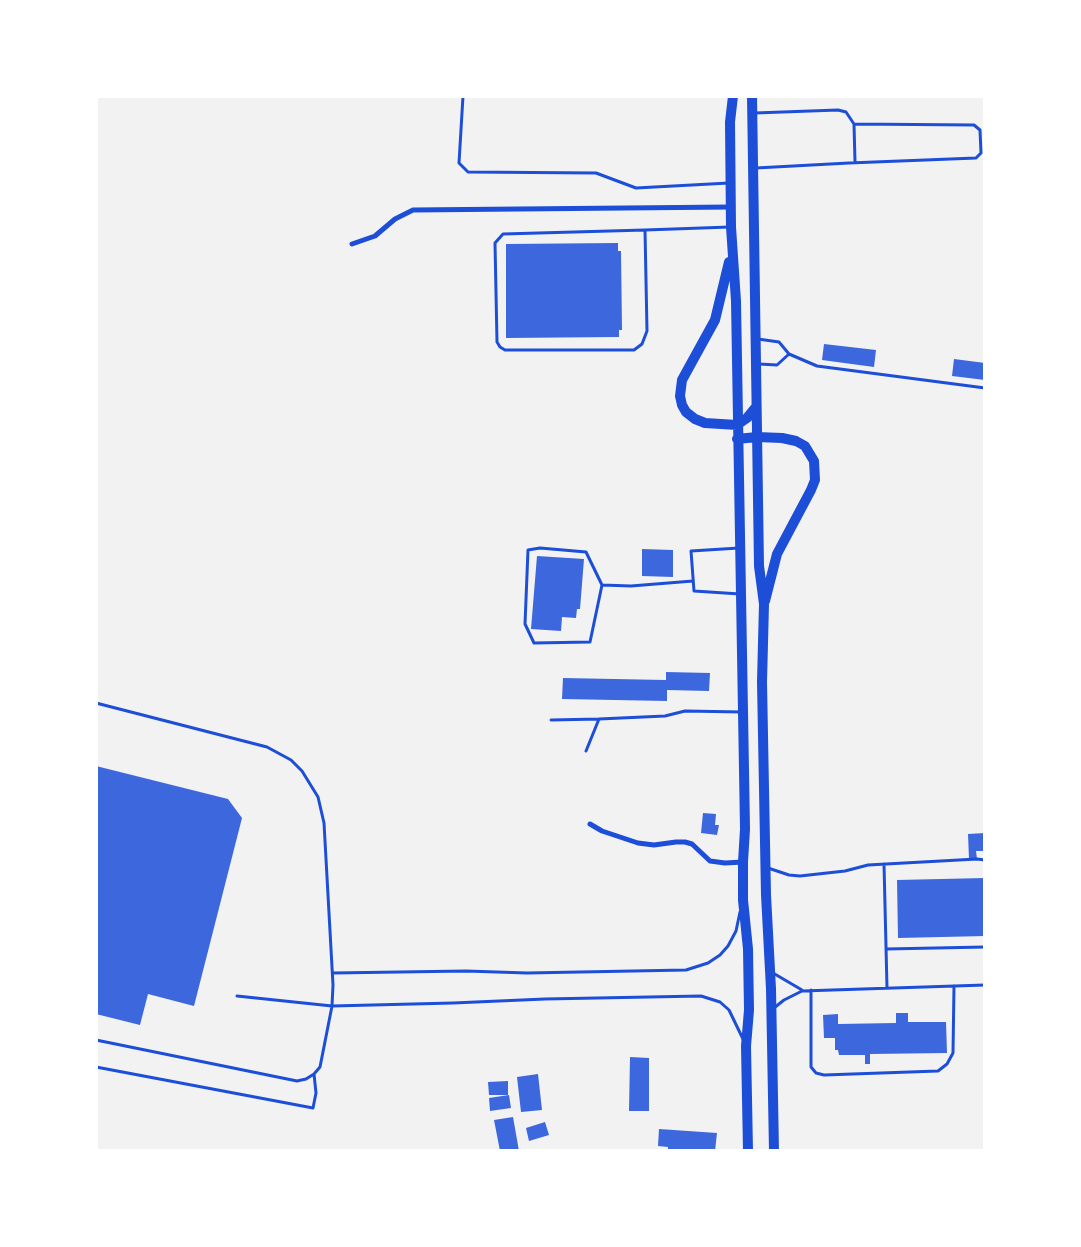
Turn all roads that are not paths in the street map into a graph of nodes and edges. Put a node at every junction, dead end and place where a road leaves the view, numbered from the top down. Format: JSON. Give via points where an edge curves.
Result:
{"nodes":[{"id":1,"x":462,"y":96,"type":"edge"},
{"id":2,"x":733,"y":96,"type":"edge"},
{"id":3,"x":754,"y":97,"type":"edge"},
{"id":4,"x":752,"y":113,"type":"junction"},
{"id":5,"x":854,"y":124,"type":"junction"},
{"id":6,"x":855,"y":162,"type":"junction"},
{"id":7,"x":753,"y":168,"type":"junction"},
{"id":8,"x":731,"y":183,"type":"junction"},
{"id":9,"x":731,"y":207,"type":"junction"},
{"id":10,"x":730,"y":227,"type":"junction"},
{"id":11,"x":645,"y":230,"type":"junction"},
{"id":12,"x":352,"y":244,"type":"dead end"},
{"id":13,"x":731,"y":252,"type":"junction"},
{"id":14,"x":756,"y":339,"type":"junction"},
{"id":15,"x":789,"y":354,"type":"junction"},
{"id":16,"x":756,"y":364,"type":"junction"},
{"id":17,"x":985,"y":388,"type":"edge"},
{"id":18,"x":756,"y":407,"type":"junction"},
{"id":19,"x":737,"y":425,"type":"junction"},
{"id":20,"x":757,"y":437,"type":"junction"},
{"id":21,"x":737,"y":439,"type":"junction"},
{"id":22,"x":739,"y":548,"type":"junction"},
{"id":23,"x":693,"y":581,"type":"junction"},
{"id":24,"x":602,"y":585,"type":"junction"},
{"id":25,"x":740,"y":594,"type":"junction"},
{"id":26,"x":764,"y":604,"type":"junction"},
{"id":27,"x":96,"y":703,"type":"edge"},
{"id":28,"x":743,"y":712,"type":"junction"},
{"id":29,"x":599,"y":719,"type":"junction"},
{"id":30,"x":551,"y":720,"type":"dead end"},
{"id":31,"x":586,"y":751,"type":"dead end"},
{"id":32,"x":590,"y":824,"type":"dead end"},
{"id":33,"x":985,"y":860,"type":"edge"},
{"id":34,"x":743,"y":862,"type":"junction"},
{"id":35,"x":884,"y":864,"type":"junction"},
{"id":36,"x":765,"y":867,"type":"junction"},
{"id":37,"x":743,"y":900,"type":"junction"},
{"id":38,"x":985,"y":947,"type":"edge"},
{"id":39,"x":886,"y":949,"type":"junction"},
{"id":40,"x":770,"y":971,"type":"junction"},
{"id":41,"x":333,"y":973,"type":"junction"},
{"id":42,"x":985,"y":985,"type":"edge"},
{"id":43,"x":954,"y":986,"type":"junction"},
{"id":44,"x":887,"y":988,"type":"junction"},
{"id":45,"x":811,"y":990,"type":"junction"},
{"id":46,"x":802,"y":991,"type":"junction"},
{"id":47,"x":237,"y":996,"type":"dead end"},
{"id":48,"x":332,"y":1006,"type":"junction"},
{"id":49,"x":772,"y":1010,"type":"junction"},
{"id":50,"x":96,"y":1040,"type":"edge"},
{"id":51,"x":746,"y":1046,"type":"junction"},
{"id":52,"x":96,"y":1067,"type":"edge"},
{"id":53,"x":314,"y":1074,"type":"junction"},
{"id":54,"x":748,"y":1151,"type":"edge"},
{"id":55,"x":774,"y":1151,"type":"edge"}],
"edges":[{"from":1,"to":8,"type":"lane","via":[[459,163],[468,172],[596,173],[636,188]]},
{"from":2,"to":8,"type":"highway"},
{"from":3,"to":4,"type":"highway"},
{"from":4,"to":5,"type":"lane","via":[[838,110],[846,112]]},
{"from":4,"to":7,"type":"highway"},
{"from":5,"to":6,"type":"lane"},
{"from":5,"to":6,"type":"lane","via":[[974,125],[980,130],[981,153],[976,158]]},
{"from":6,"to":7,"type":"lane"},
{"from":7,"to":14,"type":"highway"},
{"from":8,"to":9,"type":"highway"},
{"from":9,"to":10,"type":"highway"},
{"from":9,"to":12,"type":"street","via":[[413,210],[395,219],[375,236]]},
{"from":10,"to":11,"type":"lane"},
{"from":10,"to":13,"type":"highway"},
{"from":11,"to":11,"type":"lane","via":[[503,234],[495,243],[500,347],[505,350],[634,350],[642,344],[647,331]]},
{"from":13,"to":19,"type":"highway","via":[[736,301]]},
{"from":13,"to":19,"type":"highway","via":[[715,320],[682,380],[680,396],[686,412],[695,419],[705,423]]},
{"from":14,"to":15,"type":"lane","via":[[779,342]]},
{"from":14,"to":16,"type":"highway"},
{"from":15,"to":16,"type":"lane","via":[[777,365]]},
{"from":15,"to":17,"type":"lane","via":[[817,366]]},
{"from":16,"to":18,"type":"highway"},
{"from":18,"to":19,"type":"highway"},
{"from":18,"to":20,"type":"highway"},
{"from":19,"to":21,"type":"highway"},
{"from":20,"to":21,"type":"highway"},
{"from":20,"to":26,"type":"highway","via":[[759,566]]},
{"from":20,"to":26,"type":"highway","via":[[782,438],[805,446],[816,471],[811,490],[777,554]]},
{"from":21,"to":22,"type":"highway"},
{"from":22,"to":23,"type":"lane","via":[[691,551]]},
{"from":22,"to":25,"type":"highway"},
{"from":23,"to":24,"type":"lane"},
{"from":23,"to":25,"type":"lane","via":[[694,591]]},
{"from":24,"to":24,"type":"lane","via":[[590,642],[534,642],[526,624],[528,550],[586,552]]},
{"from":25,"to":28,"type":"highway"},
{"from":26,"to":36,"type":"highway"},
{"from":27,"to":41,"type":"lane","via":[[266,747],[291,760],[302,771],[318,796],[324,823]]},
{"from":28,"to":29,"type":"lane","via":[[685,712]]},
{"from":28,"to":34,"type":"highway"},
{"from":29,"to":30,"type":"lane"},
{"from":29,"to":31,"type":"lane"},
{"from":32,"to":34,"type":"street","via":[[638,843],[692,844],[710,861]]},
{"from":33,"to":35,"type":"lane"},
{"from":34,"to":37,"type":"highway"},
{"from":35,"to":36,"type":"lane","via":[[800,876]]},
{"from":35,"to":39,"type":"lane"},
{"from":36,"to":40,"type":"highway"},
{"from":37,"to":41,"type":"lane","via":[[736,931],[728,946],[708,963],[686,970]]},
{"from":37,"to":51,"type":"highway","via":[[749,1010]]},
{"from":38,"to":39,"type":"lane"},
{"from":39,"to":44,"type":"lane"},
{"from":40,"to":46,"type":"lane"},
{"from":40,"to":49,"type":"highway"},
{"from":41,"to":48,"type":"lane"},
{"from":42,"to":43,"type":"lane"},
{"from":43,"to":44,"type":"lane"},
{"from":43,"to":45,"type":"lane","via":[[953,1053],[948,1064],[938,1071],[833,1075],[816,1073],[811,1067]]},
{"from":44,"to":45,"type":"lane"},
{"from":45,"to":46,"type":"lane"},
{"from":46,"to":49,"type":"lane"},
{"from":47,"to":48,"type":"lane"},
{"from":48,"to":51,"type":"lane","via":[[701,996],[720,1002],[729,1010]]},
{"from":48,"to":53,"type":"lane","via":[[322,1062]]},
{"from":49,"to":55,"type":"highway"},
{"from":50,"to":53,"type":"lane","via":[[297,1081]]},
{"from":51,"to":54,"type":"highway"},
{"from":52,"to":53,"type":"lane","via":[[313,1108],[316,1093]]}]}
